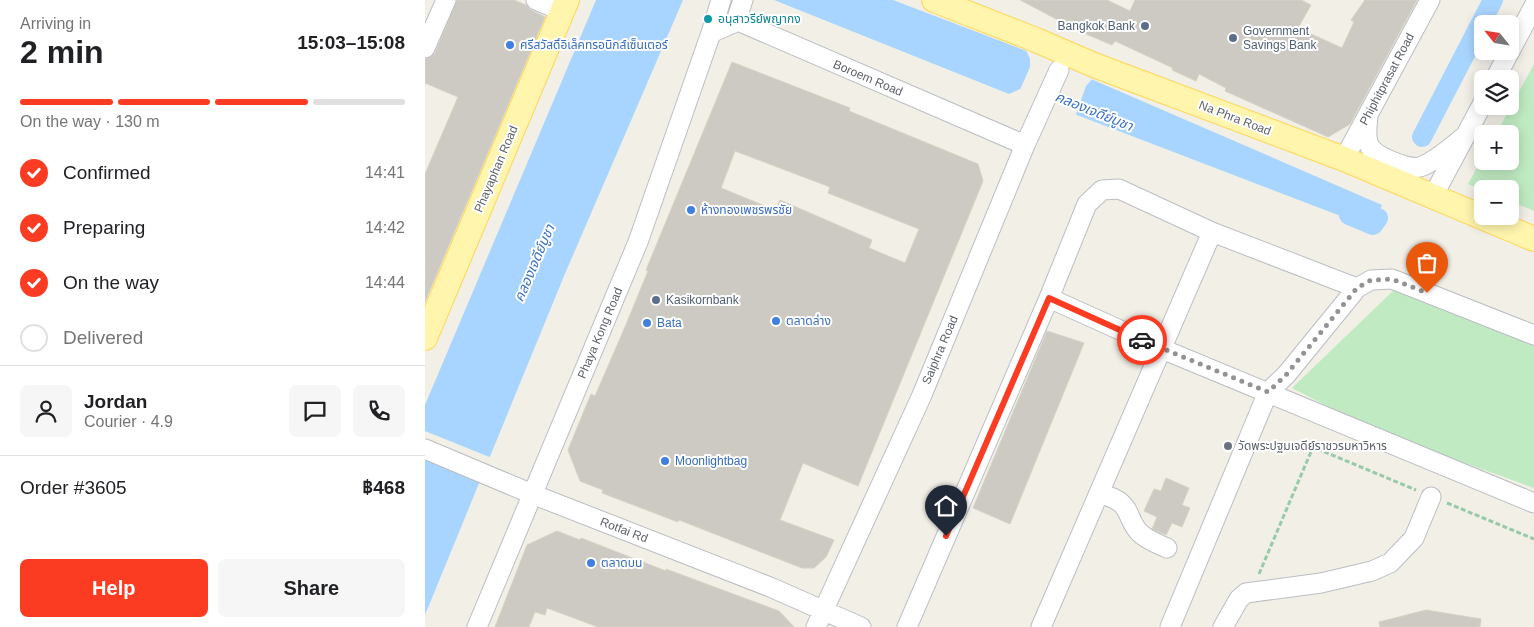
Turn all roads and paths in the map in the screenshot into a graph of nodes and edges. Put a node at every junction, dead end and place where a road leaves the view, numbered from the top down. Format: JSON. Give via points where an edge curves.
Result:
{"nodes":[{"id":1,"x":446,"y":0,"type":"edge"},
{"id":2,"x":536,"y":0,"type":"edge"},
{"id":3,"x":934,"y":0,"type":"edge"},
{"id":4,"x":1430,"y":0,"type":"edge"},
{"id":5,"x":742,"y":1,"type":"edge"},
{"id":6,"x":720,"y":3,"type":"edge"},
{"id":7,"x":565,"y":6,"type":"edge"},
{"id":8,"x":1534,"y":6,"type":"edge"},
{"id":9,"x":738,"y":21,"type":"junction"},
{"id":10,"x":711,"y":33,"type":"junction"},
{"id":11,"x":1036,"y":40,"type":"junction"},
{"id":12,"x":425,"y":48,"type":"edge"},
{"id":13,"x":1093,"y":65,"type":"junction"},
{"id":14,"x":1059,"y":70,"type":"junction"},
{"id":15,"x":1500,"y":70,"type":"edge"},
{"id":16,"x":1368,"y":113,"type":"junction"},
{"id":17,"x":1476,"y":115,"type":"edge"},
{"id":18,"x":1465,"y":136,"type":"junction"},
{"id":19,"x":1028,"y":139,"type":"junction"},
{"id":20,"x":1354,"y":163,"type":"junction"},
{"id":21,"x":1424,"y":192,"type":"junction"},
{"id":22,"x":1212,"y":232,"type":"junction"},
{"id":23,"x":1534,"y":239,"type":"edge"},
{"id":24,"x":1357,"y":288,"type":"junction"},
{"id":25,"x":1049,"y":298,"type":"junction"},
{"id":26,"x":1534,"y":335,"type":"edge"},
{"id":27,"x":425,"y":338,"type":"edge"},
{"id":28,"x":1162,"y":349,"type":"junction"},
{"id":29,"x":1268,"y":392,"type":"junction"},
{"id":30,"x":425,"y":449,"type":"edge"},
{"id":31,"x":532,"y":494,"type":"junction"},
{"id":32,"x":1099,"y":494,"type":"junction"},
{"id":33,"x":1431,"y":497,"type":"junction"},
{"id":34,"x":1534,"y":503,"type":"edge"},
{"id":35,"x":1534,"y":539,"type":"edge"},
{"id":36,"x":1167,"y":548,"type":"dead end"},
{"id":37,"x":1251,"y":592,"type":"junction"},
{"id":38,"x":819,"y":618,"type":"edge"},
{"id":39,"x":477,"y":627,"type":"edge"},
{"id":40,"x":861,"y":627,"type":"edge"},
{"id":41,"x":907,"y":627,"type":"edge"},
{"id":42,"x":1041,"y":627,"type":"edge"},
{"id":43,"x":1170,"y":627,"type":"edge"},
{"id":44,"x":1223,"y":627,"type":"edge"}],
"edges":[{"from":1,"to":12,"type":"street"},
{"from":2,"to":7,"type":"street"},
{"from":3,"to":11,"type":"main road","name":"Na Phra Road"},
{"from":4,"to":16,"type":"street","name":"Phiphitprasat Road"},
{"from":5,"to":9,"type":"street"},
{"from":6,"to":10,"type":"street","name":"Phaya Kong Road"},
{"from":7,"to":27,"type":"main road","name":"Phayaphan Road"},
{"from":8,"to":15,"type":"street"},
{"from":9,"to":10,"type":"street"},
{"from":9,"to":19,"type":"street","name":"Boroem Road"},
{"from":10,"to":31,"type":"street","name":"Phaya Kong Road","via":[[638,242]]},
{"from":11,"to":13,"type":"main road","name":"Na Phra Road"},
{"from":11,"to":14,"type":"street"},
{"from":13,"to":14,"type":"street"},
{"from":13,"to":20,"type":"main road","name":"Na Phra Road"},
{"from":14,"to":19,"type":"street","name":"Saiphra Road"},
{"from":16,"to":18,"type":"street","via":[[1369,146],[1378,154],[1403,165],[1417,168],[1429,163]]},
{"from":16,"to":20,"type":"street","name":"Phiphitprasat Road"},
{"from":17,"to":18,"type":"street"},
{"from":18,"to":21,"type":"street"},
{"from":19,"to":38,"type":"street","name":"Saiphra Road","via":[[921,394]]},
{"from":20,"to":21,"type":"main road","name":"Na Phra Road"},
{"from":21,"to":23,"type":"main road","name":"Na Phra Road"},
{"from":22,"to":24,"type":"street"},
{"from":22,"to":25,"type":"street","via":[[1119,189],[1102,190],[1087,204]]},
{"from":22,"to":28,"type":"street"},
{"from":24,"to":26,"type":"street","via":[[1371,280],[1392,279]]},
{"from":24,"to":29,"type":"street","via":[[1286,375]]},
{"from":25,"to":28,"type":"street"},
{"from":25,"to":41,"type":"street"},
{"from":28,"to":29,"type":"street"},
{"from":28,"to":32,"type":"street"},
{"from":29,"to":34,"type":"street"},
{"from":29,"to":43,"type":"street"},
{"from":30,"to":31,"type":"street","name":"Rotfai Rd"},
{"from":31,"to":38,"type":"street","name":"Rotfai Rd","via":[[761,584]]},
{"from":31,"to":39,"type":"street","name":"Phaya Kong Road"},
{"from":32,"to":36,"type":"street","via":[[1113,496],[1125,508],[1139,532]]},
{"from":32,"to":42,"type":"street"},
{"from":33,"to":35,"type":"path"},
{"from":33,"to":37,"type":"street","via":[[1414,538],[1389,563],[1373,571],[1321,583]]},
{"from":33,"to":37,"type":"path","via":[[1313,447]]},
{"from":37,"to":44,"type":"street","via":[[1239,599]]},
{"from":38,"to":40,"type":"street","name":"Rotfai Rd"}]}
